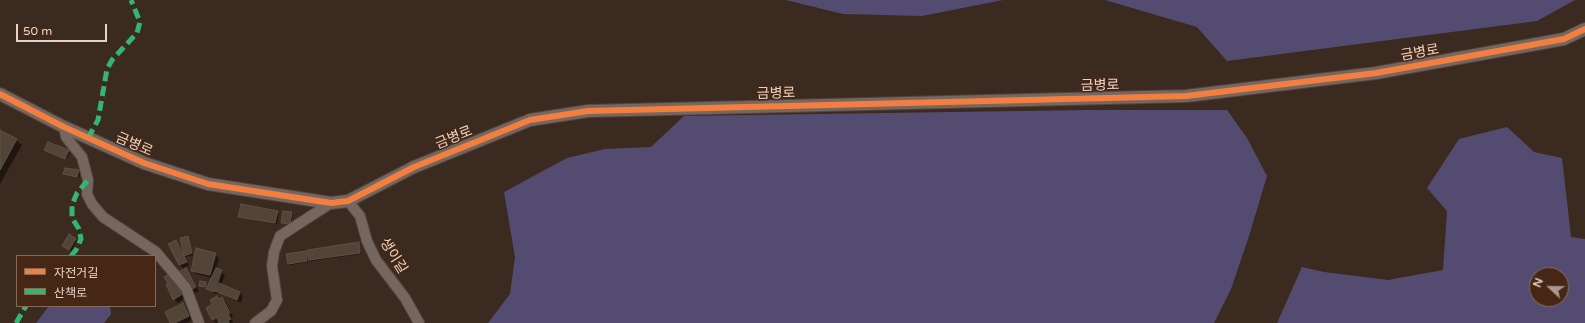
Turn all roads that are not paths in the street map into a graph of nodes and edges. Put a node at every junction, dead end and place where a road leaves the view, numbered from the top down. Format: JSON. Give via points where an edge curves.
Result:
{"nodes":[{"id":1,"x":1585,"y":29,"type":"edge"},
{"id":2,"x":0,"y":94,"type":"edge"},
{"id":3,"x":64,"y":127,"type":"junction"},
{"id":4,"x":348,"y":201,"type":"junction"},
{"id":5,"x":331,"y":203,"type":"junction"},
{"id":6,"x":199,"y":323,"type":"edge"},
{"id":7,"x":255,"y":323,"type":"edge"},
{"id":8,"x":419,"y":323,"type":"edge"}],
"edges":[{"from":1,"to":4,"type":"street","name":"금병로","via":[[1564,38],[1376,73],[1186,96],[588,111],[530,120],[414,167]]},
{"from":2,"to":3,"type":"street","name":"금병로"},
{"from":3,"to":5,"type":"street","name":"금병로","via":[[144,163],[208,184]]},
{"from":3,"to":6,"type":"street","via":[[66,137],[82,157],[88,180],[87,194],[92,204],[104,217],[156,252],[186,288]]},
{"from":4,"to":5,"type":"street","name":"금병로"},
{"from":4,"to":8,"type":"street","name":"생이길","via":[[360,216],[376,260],[405,298]]},
{"from":5,"to":7,"type":"street","via":[[280,236],[272,266],[277,300],[271,311]]}]}
